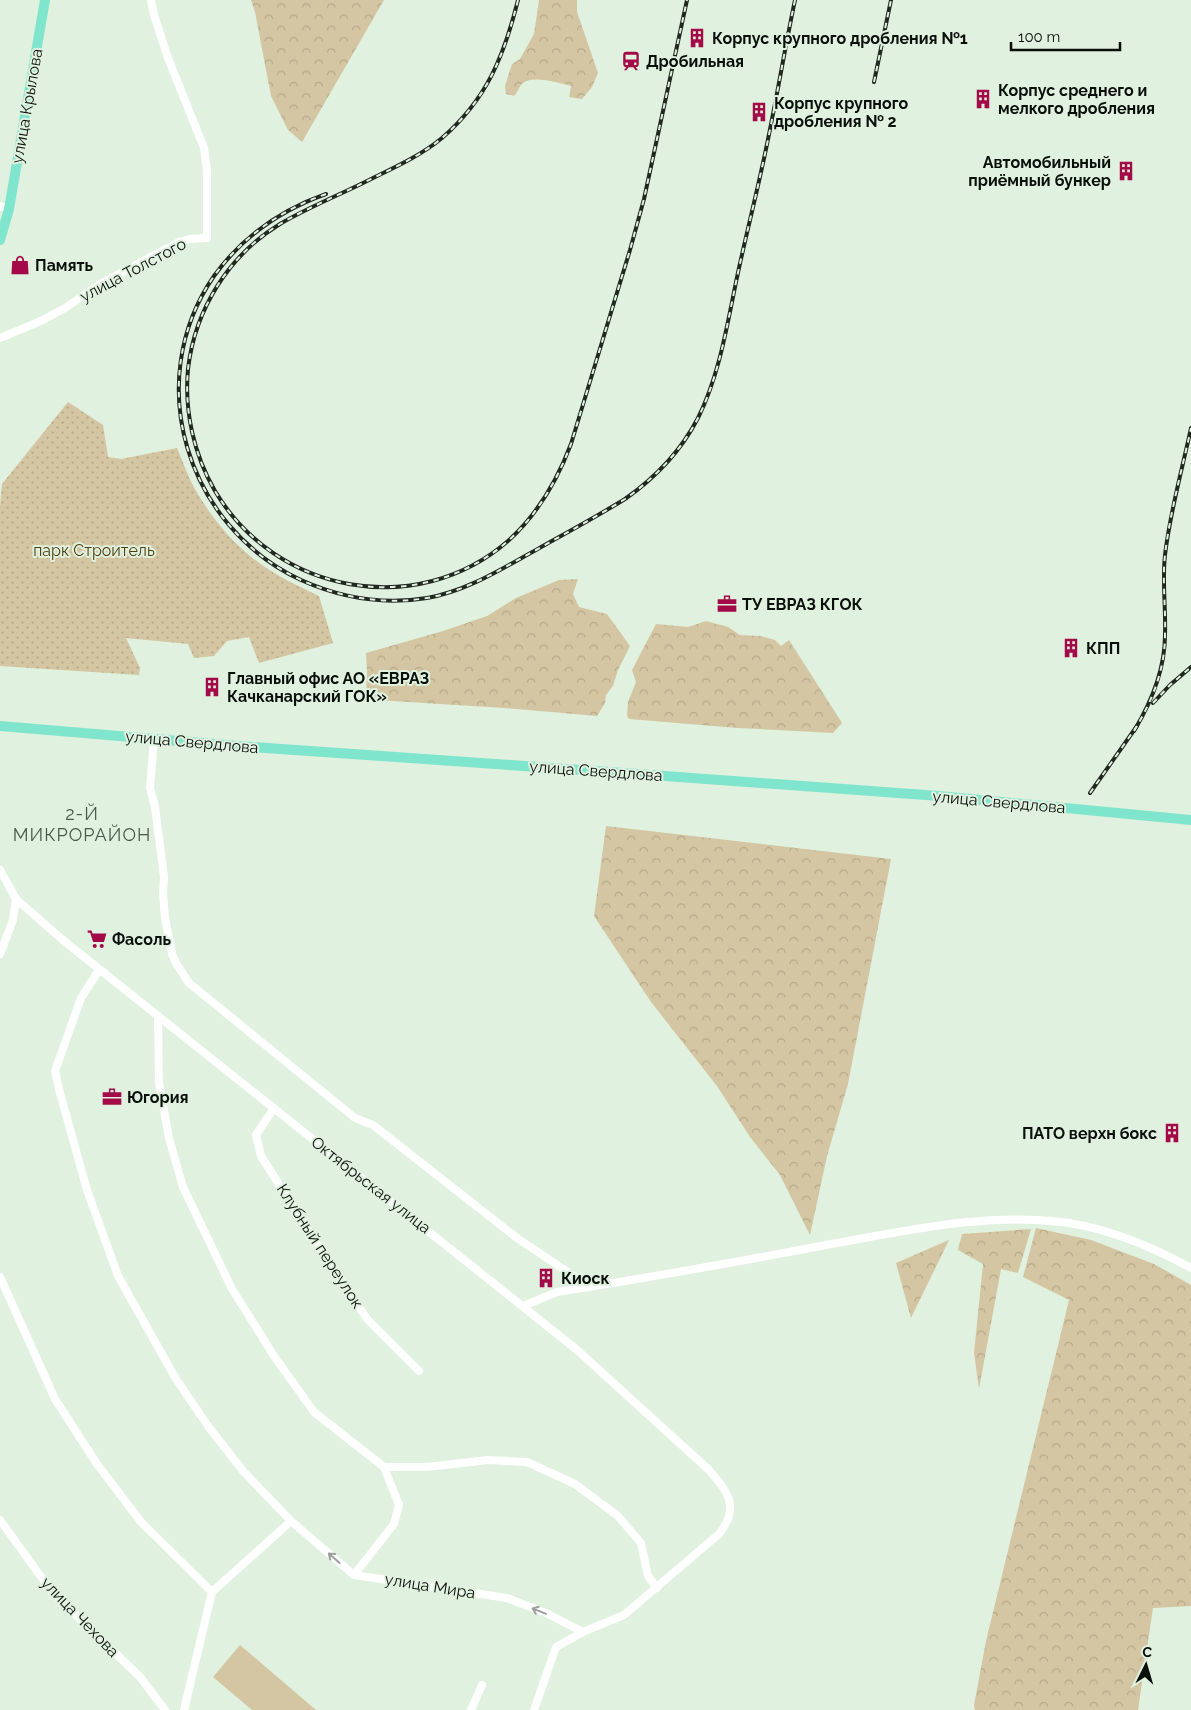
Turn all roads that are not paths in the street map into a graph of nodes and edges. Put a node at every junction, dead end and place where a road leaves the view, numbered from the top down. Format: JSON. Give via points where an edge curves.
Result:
{"nodes":[{"id":1,"x":45,"y":0,"type":"edge"},
{"id":2,"x":151,"y":0,"type":"edge"},
{"id":3,"x":4,"y":208,"type":"edge"},
{"id":4,"x":0,"y":240,"type":"edge"},
{"id":5,"x":0,"y":338,"type":"edge"},
{"id":6,"x":0,"y":726,"type":"edge"},
{"id":7,"x":154,"y":739,"type":"junction"},
{"id":8,"x":1191,"y":820,"type":"edge"},
{"id":9,"x":0,"y":870,"type":"edge"},
{"id":10,"x":16,"y":899,"type":"junction"},
{"id":11,"x":0,"y":954,"type":"edge"},
{"id":12,"x":99,"y":970,"type":"junction"},
{"id":13,"x":158,"y":1016,"type":"junction"},
{"id":14,"x":274,"y":1108,"type":"junction"},
{"id":15,"x":1191,"y":1268,"type":"edge"},
{"id":16,"x":0,"y":1277,"type":"edge"},
{"id":17,"x":590,"y":1287,"type":"junction"},
{"id":18,"x":523,"y":1306,"type":"junction"},
{"id":19,"x":419,"y":1371,"type":"dead end"},
{"id":20,"x":384,"y":1467,"type":"junction"},
{"id":21,"x":0,"y":1520,"type":"edge"},
{"id":22,"x":291,"y":1521,"type":"junction"},
{"id":23,"x":354,"y":1575,"type":"junction"},
{"id":24,"x":657,"y":1588,"type":"junction"},
{"id":25,"x":212,"y":1592,"type":"junction"},
{"id":26,"x":583,"y":1632,"type":"junction"},
{"id":27,"x":482,"y":1684,"type":"dead end"},
{"id":28,"x":165,"y":1710,"type":"edge"},
{"id":29,"x":184,"y":1710,"type":"edge"},
{"id":30,"x":471,"y":1710,"type":"edge"},
{"id":31,"x":534,"y":1710,"type":"edge"}],
"edges":[{"from":1,"to":3,"type":"main road","name":"улица Крылова"},
{"from":2,"to":5,"type":"street","name":"улица Толстого","via":[[168,58],[204,148],[207,238],[179,242],[102,283],[41,321]]},
{"from":3,"to":4,"type":"main road","name":"улица Крылова"},
{"from":6,"to":7,"type":"main road","name":"улица Свердлова"},
{"from":7,"to":8,"type":"main road","name":"улица Свердлова","via":[[939,796]]},
{"from":7,"to":17,"type":"street","via":[[150,788],[164,877],[166,918],[172,954],[189,983],[355,1118],[373,1125],[517,1238]]},
{"from":9,"to":10,"type":"street","name":"Октябрьская улица"},
{"from":10,"to":11,"type":"street","via":[[14,920]]},
{"from":10,"to":12,"type":"street","name":"Октябрьская улица"},
{"from":12,"to":13,"type":"street","name":"Октябрьская улица"},
{"from":12,"to":22,"type":"street","via":[[81,998],[55,1071],[90,1199],[118,1276],[176,1379],[244,1471]]},
{"from":13,"to":14,"type":"street","name":"Октябрьская улица"},
{"from":13,"to":20,"type":"street","via":[[159,1083],[169,1138],[183,1187],[232,1289],[314,1412]]},
{"from":14,"to":18,"type":"street","name":"Октябрьская улица"},
{"from":14,"to":19,"type":"street","name":"Клубный переулок","via":[[256,1135],[262,1156],[368,1320]]},
{"from":15,"to":17,"type":"street","via":[[1138,1243],[1093,1228],[1015,1218],[948,1224]]},
{"from":16,"to":25,"type":"street","via":[[55,1399],[97,1464],[141,1522]]},
{"from":17,"to":18,"type":"street","via":[[556,1293]]},
{"from":18,"to":24,"type":"street","name":"Октябрьская улица","via":[[576,1349],[708,1469],[726,1490],[731,1509],[726,1525]]},
{"from":20,"to":23,"type":"street","via":[[399,1505],[394,1524]]},
{"from":20,"to":24,"type":"street","via":[[427,1467],[488,1460],[527,1462],[575,1484],[618,1516],[641,1543],[648,1576]]},
{"from":21,"to":28,"type":"street","name":"улица Чехова","via":[[52,1592],[140,1677]]},
{"from":23,"to":22,"type":"street","one_way":true},
{"from":22,"to":25,"type":"street"},
{"from":26,"to":23,"type":"street","name":"улица Мира","one_way":true,"via":[[507,1598]]},
{"from":24,"to":26,"type":"street","via":[[624,1615]]},
{"from":25,"to":29,"type":"street"},
{"from":26,"to":31,"type":"street","via":[[556,1648]]},
{"from":27,"to":30,"type":"street"}]}
